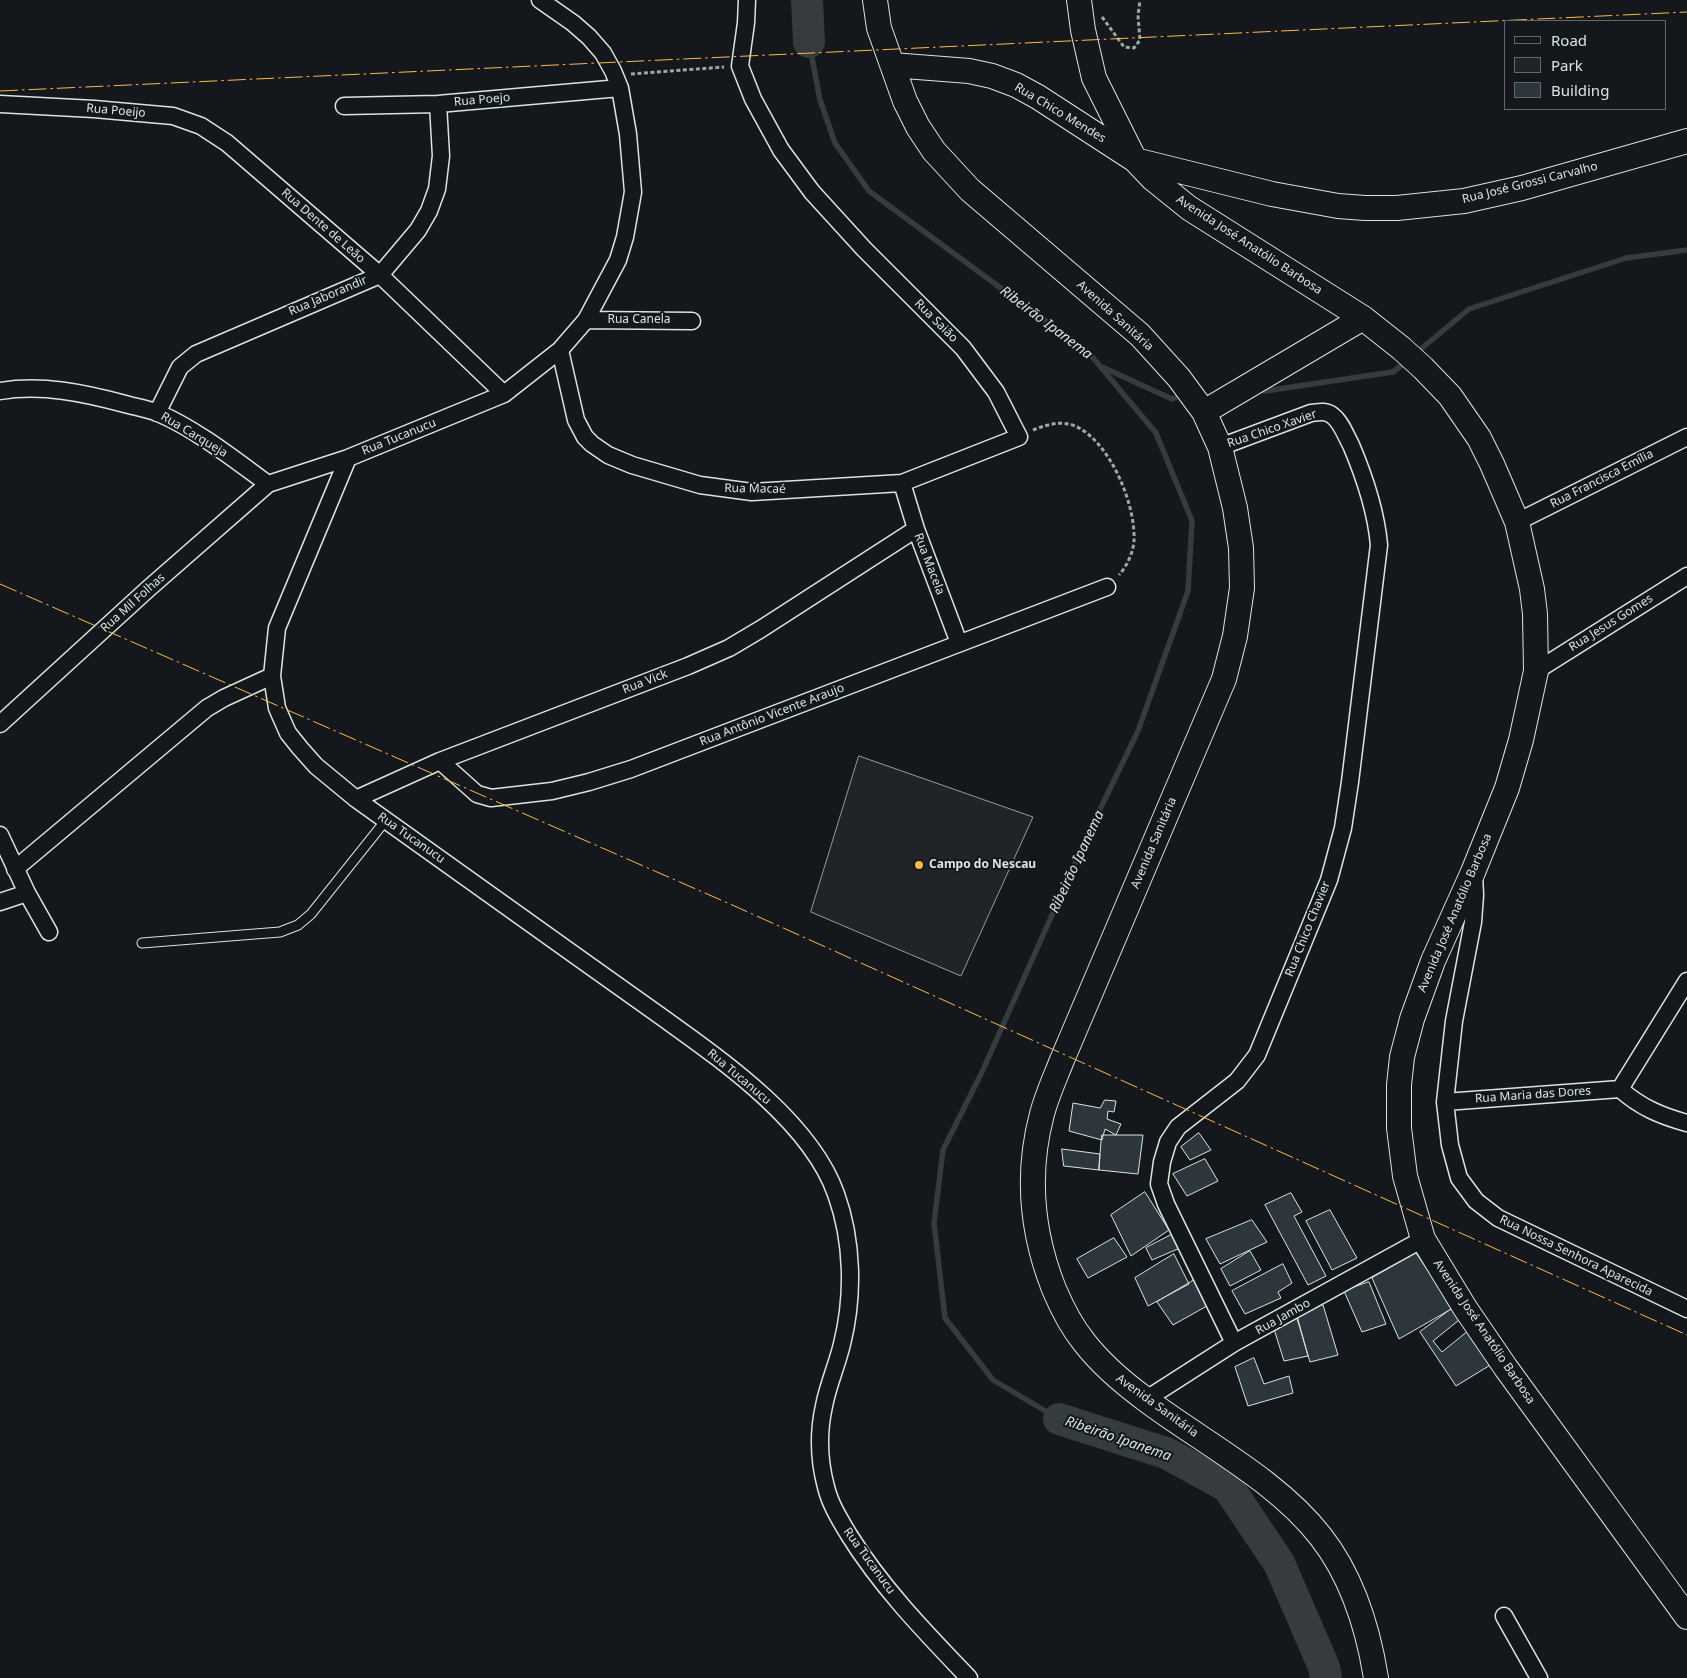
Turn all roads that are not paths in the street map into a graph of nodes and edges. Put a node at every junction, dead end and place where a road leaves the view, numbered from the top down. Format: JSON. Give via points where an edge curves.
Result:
{"nodes":[{"id":1,"x":540,"y":0,"type":"edge"},
{"id":2,"x":746,"y":0,"type":"edge"},
{"id":3,"x":875,"y":0,"type":"edge"},
{"id":4,"x":1079,"y":0,"type":"edge"},
{"id":5,"x":892,"y":65,"type":"junction"},
{"id":6,"x":618,"y":82,"type":"junction"},
{"id":7,"x":0,"y":104,"type":"edge"},
{"id":8,"x":438,"y":104,"type":"junction"},
{"id":9,"x":344,"y":106,"type":"dead end"},
{"id":10,"x":1687,"y":141,"type":"edge"},
{"id":11,"x":227,"y":143,"type":"joint"},
{"id":12,"x":1135,"y":160,"type":"junction"},
{"id":13,"x":380,"y":275,"type":"junction"},
{"id":14,"x":1363,"y":318,"type":"junction"},
{"id":15,"x":586,"y":320,"type":"junction"},
{"id":16,"x":692,"y":321,"type":"dead end"},
{"id":17,"x":560,"y":350,"type":"junction"},
{"id":18,"x":0,"y":391,"type":"edge"},
{"id":19,"x":504,"y":394,"type":"junction"},
{"id":20,"x":1204,"y":412,"type":"junction"},
{"id":21,"x":157,"y":413,"type":"junction"},
{"id":22,"x":1019,"y":437,"type":"joint"},
{"id":23,"x":1687,"y":437,"type":"edge"},
{"id":24,"x":1220,"y":447,"type":"junction"},
{"id":25,"x":348,"y":458,"type":"junction"},
{"id":26,"x":1357,"y":460,"type":"joint"},
{"id":27,"x":902,"y":483,"type":"junction"},
{"id":28,"x":268,"y":484,"type":"junction"},
{"id":29,"x":1517,"y":522,"type":"junction"},
{"id":30,"x":916,"y":529,"type":"junction"},
{"id":31,"x":1687,"y":576,"type":"edge"},
{"id":32,"x":1107,"y":587,"type":"road end"},
{"id":33,"x":959,"y":643,"type":"junction"},
{"id":34,"x":1536,"y":671,"type":"junction"},
{"id":35,"x":272,"y":676,"type":"junction"},
{"id":36,"x":0,"y":724,"type":"edge"},
{"id":37,"x":440,"y":760,"type":"junction"},
{"id":38,"x":356,"y":799,"type":"junction"},
{"id":39,"x":386,"y":820,"type":"junction"},
{"id":40,"x":0,"y":835,"type":"edge"},
{"id":41,"x":16,"y":869,"type":"junction"},
{"id":42,"x":1473,"y":872,"type":"junction"},
{"id":43,"x":27,"y":893,"type":"junction"},
{"id":44,"x":0,"y":902,"type":"edge"},
{"id":45,"x":48,"y":932,"type":"dead end"},
{"id":46,"x":142,"y":943,"type":"dead end"},
{"id":47,"x":1687,"y":981,"type":"edge"},
{"id":48,"x":1620,"y":1089,"type":"junction"},
{"id":49,"x":1445,"y":1102,"type":"junction"},
{"id":50,"x":1687,"y":1123,"type":"edge"},
{"id":51,"x":1423,"y":1239,"type":"junction"},
{"id":52,"x":1687,"y":1309,"type":"edge"},
{"id":53,"x":1234,"y":1343,"type":"junction"},
{"id":54,"x":1146,"y":1400,"type":"junction"},
{"id":55,"x":1504,"y":1616,"type":"dead end"},
{"id":56,"x":1687,"y":1617,"type":"edge"},
{"id":57,"x":969,"y":1678,"type":"edge"},
{"id":58,"x":1376,"y":1678,"type":"edge"},
{"id":59,"x":1539,"y":1678,"type":"edge"}],
"edges":[{"from":1,"to":6,"type":"street","name":"Rua Tucanucu","via":[[589,37],[603,53]]},
{"from":2,"to":22,"type":"street","name":"Rua Saião","via":[[740,66],[753,99],[781,150],[812,192],[864,249],[964,348],[996,392]]},
{"from":3,"to":5,"type":"street","name":"Avenida Sanitária","via":[[879,28]]},
{"from":4,"to":12,"type":"street","name":"Avenida José Anatólio Barbosa","via":[[1094,78]]},
{"from":5,"to":12,"type":"street","name":"Rua Chico Mendes","via":[[969,71],[1016,85]]},
{"from":5,"to":20,"type":"street","name":"Avenida Sanitária","via":[[905,101],[934,151],[970,190],[1140,335],[1179,378]]},
{"from":6,"to":8,"type":"street","name":"Rua Poejo"},
{"from":6,"to":15,"type":"street","name":"Rua Tucanucu","via":[[628,134],[633,192],[631,212],[618,260]]},
{"from":7,"to":11,"type":"street","name":"Rua Poeijo","via":[[173,116],[201,126]]},
{"from":8,"to":9,"type":"street","name":"Rua Poejo"},
{"from":8,"to":13,"type":"street","name":"Rua Jaborandir","via":[[441,156],[437,189],[418,230]]},
{"from":10,"to":12,"type":"street","name":"Rua José Grossi Carvalho","via":[[1494,195],[1397,208],[1312,202]]},
{"from":11,"to":13,"type":"street","name":"Rua Dente de Leão"},
{"from":12,"to":14,"type":"street","name":"Avenida José Anatólio Barbosa","via":[[1154,180],[1190,208]]},
{"from":13,"to":19,"type":"street","name":"Rua Dente de Leão"},
{"from":13,"to":21,"type":"street","name":"Rua Jaborandir","via":[[196,354],[180,367]]},
{"from":14,"to":20,"type":"street"},
{"from":14,"to":29,"type":"street","name":"Avenida José Anatólio Barbosa","via":[[1402,348],[1450,396],[1478,438]]},
{"from":15,"to":16,"type":"street","name":"Rua Canela"},
{"from":15,"to":17,"type":"street","name":"Rua Tucanucu"},
{"from":17,"to":19,"type":"street","name":"Rua Tucanucu"},
{"from":17,"to":27,"type":"street","name":"Rua Macaé","via":[[576,420],[584,437],[600,450],[632,465],[700,485],[737,491],[773,492]]},
{"from":18,"to":21,"type":"street","name":"Rua Carqueja","via":[[39,388],[70,391]]},
{"from":19,"to":25,"type":"street","name":"Rua Tucanucu"},
{"from":20,"to":24,"type":"street","name":"Avenida Sanitária"},
{"from":21,"to":28,"type":"street","name":"Rua Carqueja","via":[[182,425]]},
{"from":22,"to":27,"type":"street","name":"Rua Macaé"},
{"from":23,"to":29,"type":"street","name":"Rua Francisca Emília"},
{"from":24,"to":26,"type":"street","name":"Rua Chico Xavier","via":[[1326,412],[1338,421]]},
{"from":24,"to":54,"type":"street","name":"Avenida Sanitária","via":[[1241,548],[1242,588],[1231,653],[1224,679],[1062,1060],[1042,1115],[1033,1167],[1035,1224],[1061,1306],[1083,1342],[1112,1373]]},
{"from":25,"to":28,"type":"street"},
{"from":25,"to":35,"type":"street","name":"Rua Tucanucu","via":[[276,628]]},
{"from":26,"to":53,"type":"street","name":"Rua Chico Chavier","via":[[1373,504],[1379,546],[1350,782],[1337,853],[1329,880],[1257,1055],[1237,1081],[1178,1127],[1168,1142],[1162,1162],[1159,1184],[1166,1204]]},
{"from":27,"to":30,"type":"street","name":"Rua Macela"},
{"from":28,"to":36,"type":"street","name":"Rua Mil Folhas"},
{"from":29,"to":34,"type":"street","name":"Avenida José Anatólio Barbosa","via":[[1532,589]]},
{"from":30,"to":33,"type":"street","name":"Rua Macela"},
{"from":30,"to":37,"type":"street","name":"Rua Vick","via":[[729,648]]},
{"from":31,"to":34,"type":"street","name":"Rua Jesus Gomes"},
{"from":32,"to":33,"type":"street","name":"Rua Antônio Vicente Araujo"},
{"from":33,"to":37,"type":"street","name":"Rua Antônio Vicente Araujo","via":[[631,769],[552,791],[484,797],[462,782]]},
{"from":34,"to":42,"type":"street","name":"Avenida José Anatólio Barbosa","via":[[1510,780]]},
{"from":35,"to":38,"type":"street","name":"Rua Tucanucu","via":[[277,708],[288,733],[316,766]]},
{"from":35,"to":41,"type":"street","via":[[208,708]]},
{"from":37,"to":38,"type":"street","name":"Rua Vick"},
{"from":38,"to":39,"type":"street","name":"Rua Tucanucu"},
{"from":39,"to":46,"type":"lane","via":[[311,914],[298,925],[280,932]]},
{"from":39,"to":57,"type":"street","name":"Rua Tucanucu","via":[[702,1046],[767,1100],[804,1138],[836,1194],[846,1231],[850,1266],[849,1302],[842,1343],[820,1430],[820,1460],[827,1490],[840,1522],[879,1579]]},
{"from":40,"to":41,"type":"street"},
{"from":41,"to":43,"type":"street"},
{"from":42,"to":49,"type":"street","name":"Rua Nossa Senhora Aparecida","via":[[1473,922],[1454,1021]]},
{"from":42,"to":51,"type":"street","name":"Avenida José Anatólio Barbosa","via":[[1421,990],[1402,1057],[1399,1128],[1405,1176]]},
{"from":43,"to":44,"type":"street"},
{"from":43,"to":45,"type":"street"},
{"from":47,"to":48,"type":"street"},
{"from":48,"to":49,"type":"street","name":"Rua Maria das Dores"},
{"from":48,"to":50,"type":"street","via":[[1646,1109]]},
{"from":49,"to":52,"type":"street","name":"Rua Nossa Senhora Aparecida","via":[[1450,1145],[1459,1178],[1487,1211]]},
{"from":51,"to":53,"type":"street","name":"Rua Jambo"},
{"from":51,"to":56,"type":"street","name":"Avenida José Anatólio Barbosa","via":[[1506,1368]]},
{"from":53,"to":54,"type":"street","name":"Rua Jambo"},
{"from":54,"to":58,"type":"street","name":"Avenida Sanitária","via":[[1273,1491],[1322,1538],[1354,1594],[1366,1628]]},
{"from":55,"to":59,"type":"street"}]}
